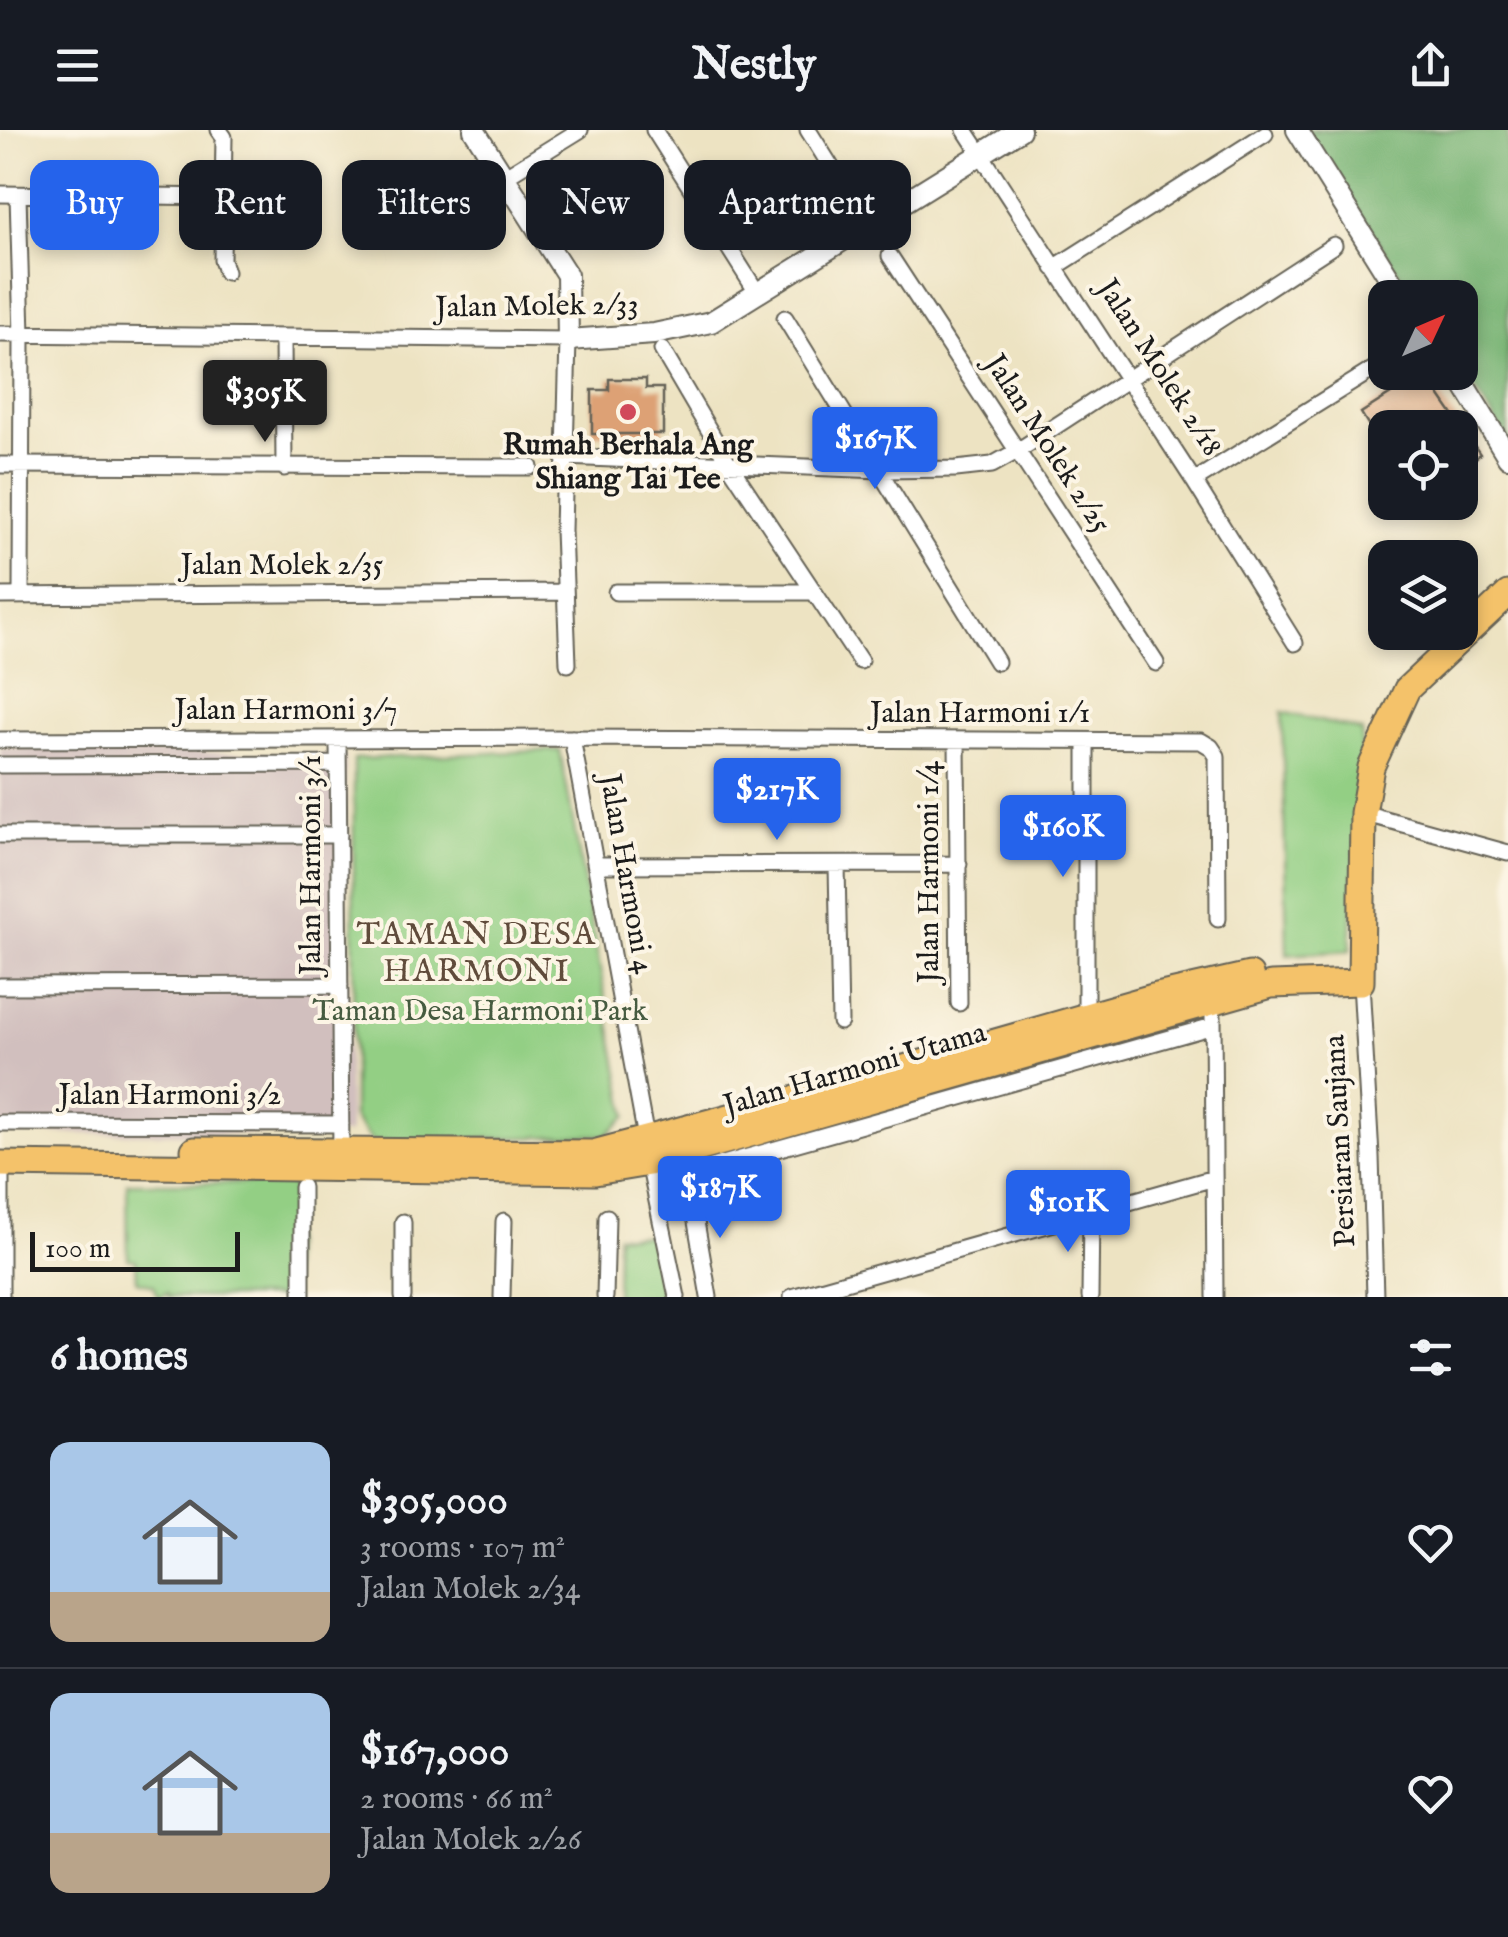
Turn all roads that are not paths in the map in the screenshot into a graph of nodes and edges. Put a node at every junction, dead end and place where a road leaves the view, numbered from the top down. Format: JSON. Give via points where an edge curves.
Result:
{"nodes":[{"id":1,"x":219,"y":130,"type":"edge"},
{"id":2,"x":474,"y":130,"type":"edge"},
{"id":3,"x":580,"y":130,"type":"edge"},
{"id":4,"x":654,"y":130,"type":"edge"},
{"id":5,"x":808,"y":130,"type":"edge"},
{"id":6,"x":965,"y":130,"type":"edge"},
{"id":7,"x":1020,"y":130,"type":"edge"},
{"id":8,"x":1297,"y":130,"type":"edge"},
{"id":9,"x":1265,"y":134,"type":"dead end"},
{"id":10,"x":981,"y":156,"type":"junction"},
{"id":11,"x":224,"y":160,"type":"edge"},
{"id":12,"x":493,"y":160,"type":"edge"},
{"id":13,"x":827,"y":160,"type":"edge"},
{"id":14,"x":506,"y":176,"type":"edge"},
{"id":15,"x":506,"y":180,"type":"edge"},
{"id":16,"x":0,"y":194,"type":"edge"},
{"id":17,"x":18,"y":194,"type":"junction"},
{"id":18,"x":179,"y":196,"type":"edge"},
{"id":19,"x":1334,"y":246,"type":"dead end"},
{"id":20,"x":222,"y":250,"type":"edge"},
{"id":21,"x":890,"y":256,"type":"dead end"},
{"id":22,"x":1054,"y":268,"type":"junction"},
{"id":23,"x":226,"y":272,"type":"dead end"},
{"id":24,"x":1391,"y":280,"type":"edge"},
{"id":25,"x":758,"y":294,"type":"junction"},
{"id":26,"x":785,"y":318,"type":"dead end"},
{"id":27,"x":0,"y":334,"type":"edge"},
{"id":28,"x":22,"y":335,"type":"junction"},
{"id":29,"x":283,"y":338,"type":"junction"},
{"id":30,"x":568,"y":340,"type":"junction"},
{"id":31,"x":662,"y":350,"type":"dead end"},
{"id":32,"x":1368,"y":373,"type":"edge"},
{"id":33,"x":1126,"y":380,"type":"junction"},
{"id":34,"x":1467,"y":390,"type":"edge"},
{"id":35,"x":1020,"y":450,"type":"junction"},
{"id":36,"x":564,"y":457,"type":"junction"},
{"id":37,"x":1508,"y":457,"type":"edge"},
{"id":38,"x":728,"y":464,"type":"junction"},
{"id":39,"x":0,"y":465,"type":"edge"},
{"id":40,"x":21,"y":465,"type":"junction"},
{"id":41,"x":530,"y":467,"type":"dead end"},
{"id":42,"x":284,"y":468,"type":"junction"},
{"id":43,"x":882,"y":470,"type":"junction"},
{"id":44,"x":1194,"y":481,"type":"junction"},
{"id":45,"x":564,"y":592,"type":"junction"},
{"id":46,"x":616,"y":592,"type":"dead end"},
{"id":47,"x":814,"y":592,"type":"junction"},
{"id":48,"x":1508,"y":594,"type":"edge"},
{"id":49,"x":0,"y":596,"type":"edge"},
{"id":50,"x":20,"y":596,"type":"junction"},
{"id":51,"x":1295,"y":643,"type":"dead end"},
{"id":52,"x":860,"y":661,"type":"dead end"},
{"id":53,"x":998,"y":662,"type":"dead end"},
{"id":54,"x":1156,"y":663,"type":"dead end"},
{"id":55,"x":568,"y":664,"type":"dead end"},
{"id":56,"x":572,"y":738,"type":"junction"},
{"id":57,"x":338,"y":739,"type":"junction"},
{"id":58,"x":0,"y":740,"type":"edge"},
{"id":59,"x":957,"y":740,"type":"junction"},
{"id":60,"x":1086,"y":742,"type":"junction"},
{"id":61,"x":338,"y":764,"type":"junction"},
{"id":62,"x":0,"y":765,"type":"edge"},
{"id":63,"x":1364,"y":813,"type":"junction"},
{"id":64,"x":339,"y":835,"type":"junction"},
{"id":65,"x":0,"y":836,"type":"edge"},
{"id":66,"x":1508,"y":853,"type":"edge"},
{"id":67,"x":959,"y":864,"type":"junction"},
{"id":68,"x":596,"y":865,"type":"junction"},
{"id":69,"x":838,"y":865,"type":"junction"},
{"id":70,"x":1218,"y":919,"type":"dead end"},
{"id":71,"x":1360,"y":973,"type":"junction"},
{"id":72,"x":340,"y":985,"type":"junction"},
{"id":73,"x":0,"y":986,"type":"edge"},
{"id":74,"x":1213,"y":1003,"type":"junction"},
{"id":75,"x":959,"y":1004,"type":"dead end"},
{"id":76,"x":1086,"y":1018,"type":"junction"},
{"id":77,"x":840,"y":1022,"type":"dead end"},
{"id":78,"x":0,"y":1123,"type":"edge"},
{"id":79,"x":341,"y":1124,"type":"junction"},
{"id":80,"x":0,"y":1149,"type":"edge"},
{"id":81,"x":647,"y":1151,"type":"junction"},
{"id":82,"x":341,"y":1161,"type":"junction"},
{"id":83,"x":1,"y":1164,"type":"edge"},
{"id":84,"x":1214,"y":1178,"type":"junction"},
{"id":85,"x":302,"y":1188,"type":"dead end"},
{"id":86,"x":1090,"y":1212,"type":"junction"},
{"id":87,"x":607,"y":1217,"type":"dead end"},
{"id":88,"x":504,"y":1221,"type":"dead end"},
{"id":89,"x":403,"y":1222,"type":"dead end"},
{"id":90,"x":841,"y":1290,"type":"edge"},
{"id":91,"x":1,"y":1297,"type":"edge"},
{"id":92,"x":302,"y":1297,"type":"edge"},
{"id":93,"x":402,"y":1297,"type":"edge"},
{"id":94,"x":502,"y":1297,"type":"edge"},
{"id":95,"x":605,"y":1297,"type":"edge"},
{"id":96,"x":677,"y":1297,"type":"edge"},
{"id":97,"x":709,"y":1297,"type":"edge"},
{"id":98,"x":792,"y":1297,"type":"edge"},
{"id":99,"x":1090,"y":1297,"type":"edge"},
{"id":100,"x":1215,"y":1297,"type":"edge"},
{"id":101,"x":1374,"y":1297,"type":"edge"}],
"edges":[{"from":1,"to":11,"type":"street"},
{"from":2,"to":12,"type":"street"},
{"from":3,"to":14,"type":"street"},
{"from":4,"to":25,"type":"street"},
{"from":5,"to":13,"type":"street"},
{"from":6,"to":10,"type":"street","name":"Jalan Molek 2/18"},
{"from":7,"to":10,"type":"street","name":"Jalan Molek 2/33"},
{"from":8,"to":24,"type":"street"},
{"from":9,"to":22,"type":"street"},
{"from":10,"to":22,"type":"street","name":"Jalan Molek 2/18"},
{"from":10,"to":25,"type":"street","name":"Jalan Molek 2/33"},
{"from":15,"to":30,"type":"street","via":[[567,275]]},
{"from":16,"to":17,"type":"street"},
{"from":17,"to":18,"type":"street"},
{"from":17,"to":28,"type":"street"},
{"from":19,"to":33,"type":"street"},
{"from":20,"to":23,"type":"street"},
{"from":21,"to":35,"type":"street","name":"Jalan Molek 2/25"},
{"from":22,"to":33,"type":"street","name":"Jalan Molek 2/18"},
{"from":25,"to":30,"type":"street","name":"Jalan Molek 2/33","via":[[711,322]]},
{"from":26,"to":43,"type":"street"},
{"from":27,"to":28,"type":"street","name":"Jalan Molek 2/33"},
{"from":28,"to":29,"type":"street","name":"Jalan Molek 2/33"},
{"from":28,"to":40,"type":"street"},
{"from":29,"to":30,"type":"street","name":"Jalan Molek 2/33"},
{"from":29,"to":42,"type":"street"},
{"from":30,"to":36,"type":"street"},
{"from":31,"to":38,"type":"street"},
{"from":32,"to":44,"type":"street"},
{"from":33,"to":35,"type":"street"},
{"from":33,"to":44,"type":"street","name":"Jalan Molek 2/18"},
{"from":34,"to":37,"type":"street"},
{"from":35,"to":43,"type":"street","via":[[975,468]]},
{"from":35,"to":54,"type":"street","name":"Jalan Molek 2/25"},
{"from":36,"to":38,"type":"street"},
{"from":36,"to":45,"type":"street"},
{"from":38,"to":43,"type":"street"},
{"from":38,"to":47,"type":"street"},
{"from":39,"to":40,"type":"street"},
{"from":40,"to":42,"type":"street"},
{"from":40,"to":50,"type":"street"},
{"from":41,"to":42,"type":"street"},
{"from":43,"to":53,"type":"street"},
{"from":44,"to":51,"type":"street","name":"Jalan Molek 2/18"},
{"from":45,"to":50,"type":"street","name":"Jalan Molek 2/35"},
{"from":45,"to":55,"type":"street"},
{"from":46,"to":47,"type":"street"},
{"from":47,"to":52,"type":"street"},
{"from":48,"to":63,"type":"main road","via":[[1407,689],[1371,767]]},
{"from":49,"to":50,"type":"street","name":"Jalan Molek 2/35"},
{"from":56,"to":57,"type":"street","name":"Jalan Harmoni 3/7"},
{"from":56,"to":59,"type":"street","name":"Jalan Harmoni 1/1"},
{"from":56,"to":68,"type":"street","name":"Jalan Harmoni 4"},
{"from":57,"to":58,"type":"street","name":"Jalan Harmoni 3/7"},
{"from":57,"to":61,"type":"street","name":"Jalan Harmoni 3/1"},
{"from":59,"to":60,"type":"street","name":"Jalan Harmoni 1/1"},
{"from":59,"to":67,"type":"street","name":"Jalan Harmoni 1/4"},
{"from":60,"to":70,"type":"street","name":"Jalan Harmoni 1/1","via":[[1212,746]]},
{"from":60,"to":76,"type":"street"},
{"from":61,"to":62,"type":"street"},
{"from":61,"to":64,"type":"street","name":"Jalan Harmoni 3/1"},
{"from":63,"to":66,"type":"street"},
{"from":63,"to":71,"type":"main road"},
{"from":64,"to":65,"type":"street"},
{"from":64,"to":72,"type":"street","name":"Jalan Harmoni 3/1"},
{"from":67,"to":69,"type":"street"},
{"from":67,"to":75,"type":"street","name":"Jalan Harmoni 1/4"},
{"from":68,"to":69,"type":"street"},
{"from":68,"to":81,"type":"street","name":"Jalan Harmoni 4"},
{"from":69,"to":77,"type":"street"},
{"from":71,"to":74,"type":"main road","name":"Jalan Harmoni Utama","via":[[1271,970]]},
{"from":71,"to":101,"type":"street","name":"Persiaran Saujana"},
{"from":72,"to":73,"type":"street"},
{"from":72,"to":79,"type":"street","name":"Jalan Harmoni 3/1"},
{"from":74,"to":76,"type":"main road","name":"Jalan Harmoni Utama"},
{"from":74,"to":81,"type":"main road","name":"Jalan Harmoni Utama"},
{"from":74,"to":84,"type":"street"},
{"from":74,"to":97,"type":"street","via":[[709,1168],[691,1193]]},
{"from":76,"to":81,"type":"main road","name":"Jalan Harmoni Utama"},
{"from":78,"to":79,"type":"street","name":"Jalan Harmoni 3/2"},
{"from":79,"to":82,"type":"street","name":"Jalan Harmoni 3/1"},
{"from":80,"to":82,"type":"main road","name":"Jalan Harmoni Utama"},
{"from":81,"to":82,"type":"main road","name":"Jalan Harmoni Utama"},
{"from":81,"to":96,"type":"street","name":"Jalan Harmoni 4"},
{"from":82,"to":83,"type":"main road","name":"Jalan Harmoni Utama"},
{"from":83,"to":91,"type":"street"},
{"from":84,"to":86,"type":"street"},
{"from":84,"to":100,"type":"street"},
{"from":85,"to":92,"type":"street"},
{"from":86,"to":90,"type":"street"},
{"from":86,"to":99,"type":"street"},
{"from":87,"to":95,"type":"street"},
{"from":88,"to":94,"type":"street"},
{"from":89,"to":93,"type":"street"},
{"from":90,"to":98,"type":"street"}]}
